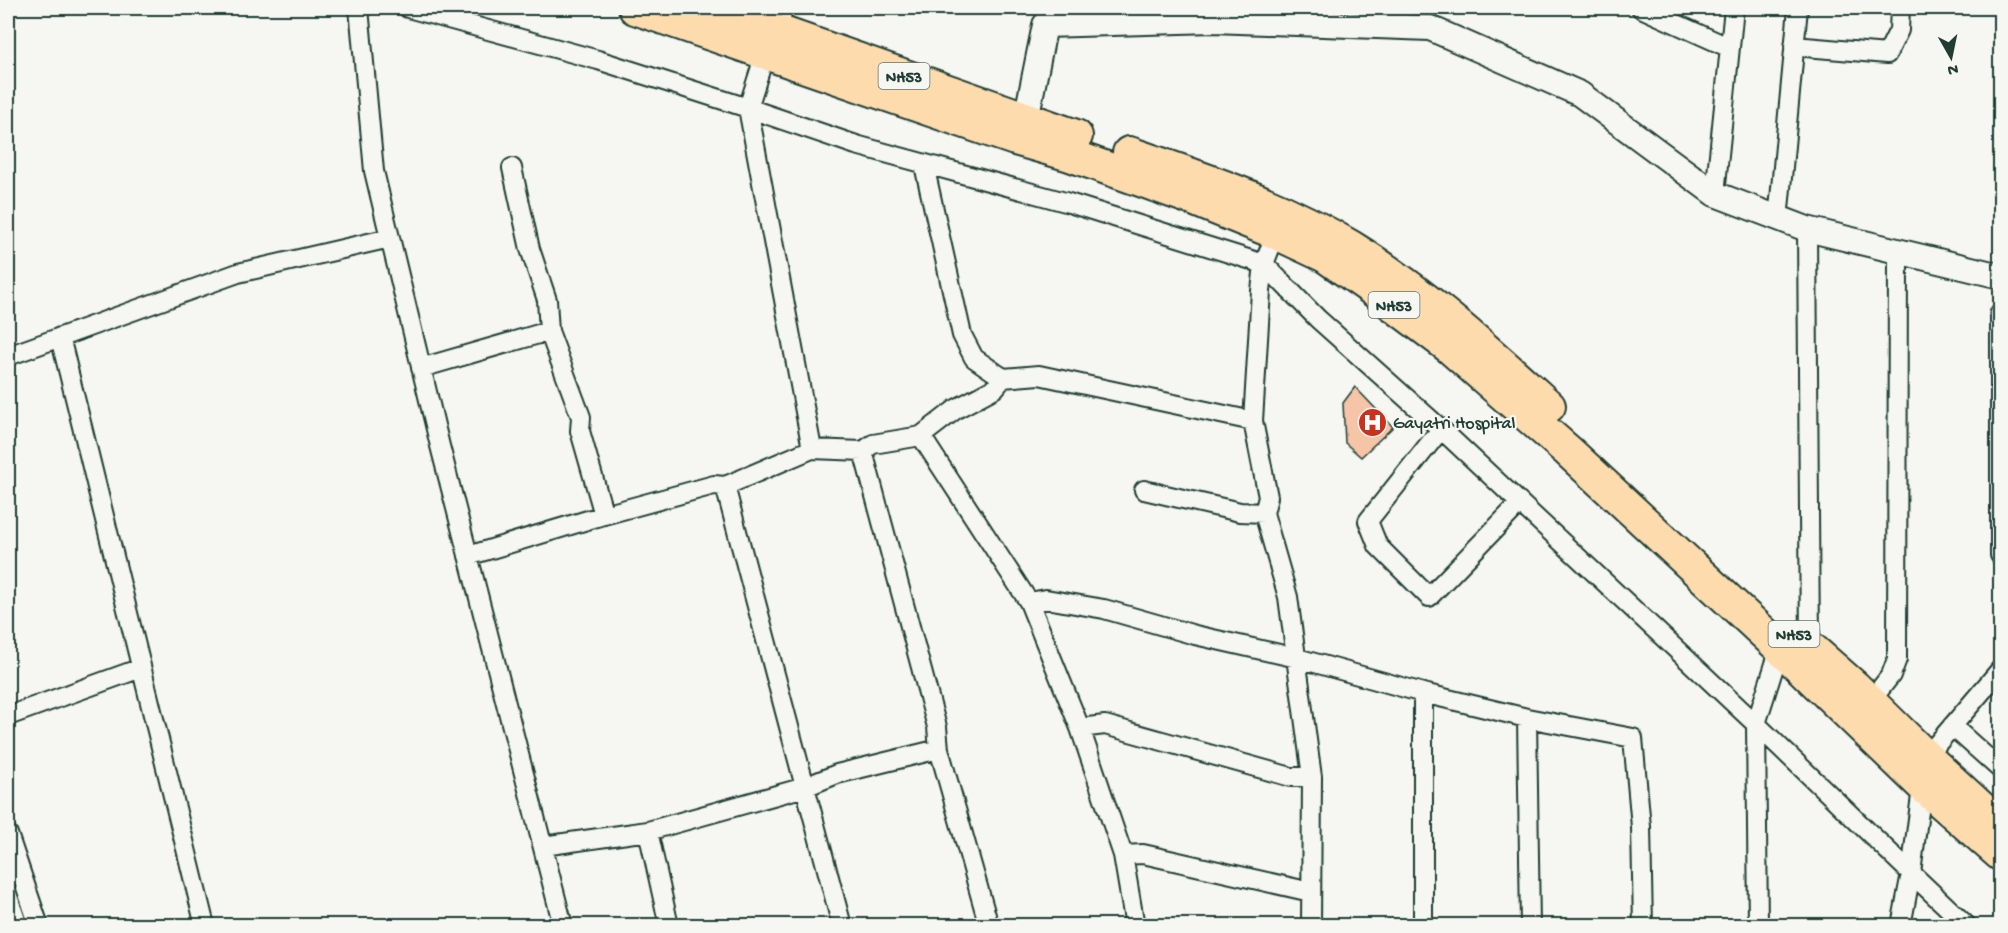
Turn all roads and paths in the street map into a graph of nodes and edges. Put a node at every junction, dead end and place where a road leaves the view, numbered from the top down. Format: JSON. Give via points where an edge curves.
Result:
{"nodes":[{"id":1,"x":359,"y":8,"type":"edge"},
{"id":2,"x":408,"y":8,"type":"edge"},
{"id":3,"x":635,"y":8,"type":"edge"},
{"id":4,"x":696,"y":8,"type":"edge"},
{"id":5,"x":1641,"y":8,"type":"edge"},
{"id":6,"x":1734,"y":8,"type":"edge"},
{"id":7,"x":1798,"y":8,"type":"edge"},
{"id":8,"x":1900,"y":8,"type":"edge"},
{"id":9,"x":1294,"y":15,"type":"edge"},
{"id":10,"x":1046,"y":16,"type":"edge"},
{"id":11,"x":1430,"y":18,"type":"edge"},
{"id":12,"x":771,"y":36,"type":"edge"},
{"id":13,"x":1794,"y":46,"type":"junction"},
{"id":14,"x":1730,"y":48,"type":"junction"},
{"id":15,"x":748,"y":108,"type":"junction"},
{"id":16,"x":1026,"y":118,"type":"junction"},
{"id":17,"x":924,"y":165,"type":"junction"},
{"id":18,"x":512,"y":168,"type":"dead end"},
{"id":19,"x":1715,"y":194,"type":"junction"},
{"id":20,"x":1778,"y":220,"type":"junction"},
{"id":21,"x":1807,"y":229,"type":"junction"},
{"id":22,"x":1276,"y":232,"type":"junction"},
{"id":23,"x":390,"y":238,"type":"junction"},
{"id":24,"x":1898,"y":252,"type":"junction"},
{"id":25,"x":1264,"y":264,"type":"junction"},
{"id":26,"x":2001,"y":276,"type":"edge"},
{"id":27,"x":2001,"y":313,"type":"edge"},
{"id":28,"x":549,"y":332,"type":"junction"},
{"id":29,"x":60,"y":337,"type":"junction"},
{"id":30,"x":2000,"y":341,"type":"edge"},
{"id":31,"x":8,"y":356,"type":"edge"},
{"id":32,"x":421,"y":368,"type":"junction"},
{"id":33,"x":1003,"y":378,"type":"junction"},
{"id":34,"x":1253,"y":421,"type":"junction"},
{"id":35,"x":1441,"y":429,"type":"junction"},
{"id":36,"x":921,"y":436,"type":"junction"},
{"id":37,"x":812,"y":449,"type":"junction"},
{"id":38,"x":863,"y":451,"type":"junction"},
{"id":39,"x":725,"y":486,"type":"junction"},
{"id":40,"x":1144,"y":490,"type":"dead end"},
{"id":41,"x":1520,"y":503,"type":"junction"},
{"id":42,"x":1264,"y":513,"type":"junction"},
{"id":43,"x":603,"y":515,"type":"junction"},
{"id":44,"x":2001,"y":555,"type":"edge"},
{"id":45,"x":468,"y":556,"type":"junction"},
{"id":46,"x":1029,"y":602,"type":"junction"},
{"id":47,"x":1795,"y":649,"type":"junction"},
{"id":48,"x":1297,"y":658,"type":"junction"},
{"id":49,"x":141,"y":668,"type":"junction"},
{"id":50,"x":2001,"y":670,"type":"edge"},
{"id":51,"x":1424,"y":693,"type":"junction"},
{"id":52,"x":1870,"y":702,"type":"junction"},
{"id":53,"x":8,"y":716,"type":"edge"},
{"id":54,"x":1527,"y":718,"type":"junction"},
{"id":55,"x":1756,"y":724,"type":"junction"},
{"id":56,"x":1952,"y":726,"type":"junction"},
{"id":57,"x":1080,"y":728,"type":"junction"},
{"id":58,"x":939,"y":748,"type":"junction"},
{"id":59,"x":2001,"y":769,"type":"edge"},
{"id":60,"x":1924,"y":772,"type":"junction"},
{"id":61,"x":1312,"y":777,"type":"junction"},
{"id":62,"x":805,"y":787,"type":"junction"},
{"id":63,"x":2001,"y":825,"type":"edge"},
{"id":64,"x":648,"y":831,"type":"junction"},
{"id":65,"x":8,"y":834,"type":"edge"},
{"id":66,"x":543,"y":846,"type":"junction"},
{"id":67,"x":2001,"y":854,"type":"edge"},
{"id":68,"x":1124,"y":855,"type":"junction"},
{"id":69,"x":11,"y":856,"type":"edge"},
{"id":70,"x":1911,"y":873,"type":"junction"},
{"id":71,"x":1311,"y":892,"type":"junction"},
{"id":72,"x":39,"y":926,"type":"edge"},
{"id":73,"x":205,"y":926,"type":"edge"},
{"id":74,"x":563,"y":926,"type":"edge"},
{"id":75,"x":669,"y":926,"type":"edge"},
{"id":76,"x":842,"y":926,"type":"edge"},
{"id":77,"x":989,"y":926,"type":"edge"},
{"id":78,"x":1135,"y":926,"type":"edge"},
{"id":79,"x":1311,"y":926,"type":"edge"},
{"id":80,"x":1423,"y":926,"type":"edge"},
{"id":81,"x":1530,"y":926,"type":"edge"},
{"id":82,"x":1643,"y":926,"type":"edge"},
{"id":83,"x":1758,"y":926,"type":"edge"},
{"id":84,"x":1900,"y":926,"type":"edge"},
{"id":85,"x":1967,"y":926,"type":"edge"}],
"edges":[{"from":1,"to":23,"type":"street","via":[[374,171]]},
{"from":2,"to":15,"type":"street","via":[[598,60]]},
{"from":3,"to":12,"type":"highway","number":"NH53"},
{"from":4,"to":12,"type":"highway","number":"NH53"},
{"from":5,"to":14,"type":"street"},
{"from":6,"to":14,"type":"street"},
{"from":7,"to":13,"type":"street"},
{"from":8,"to":13,"type":"street","via":[[1899,30],[1887,54]]},
{"from":9,"to":10,"type":"street","via":[[1212,20]]},
{"from":9,"to":11,"type":"street"},
{"from":10,"to":16,"type":"street"},
{"from":11,"to":19,"type":"street","via":[[1580,94]]},
{"from":12,"to":15,"type":"street"},
{"from":12,"to":16,"type":"highway","number":"NH53"},
{"from":12,"to":22,"type":"highway","number":"NH53","via":[[1014,139],[1070,155]]},
{"from":13,"to":20,"type":"street"},
{"from":14,"to":19,"type":"street"},
{"from":15,"to":17,"type":"street"},
{"from":15,"to":37,"type":"street"},
{"from":16,"to":47,"type":"highway","number":"NH53","via":[[1201,178],[1282,211],[1380,266],[1458,324],[1589,442]]},
{"from":17,"to":25,"type":"street","via":[[1069,203]]},
{"from":17,"to":33,"type":"street","via":[[962,335],[974,358]]},
{"from":18,"to":28,"type":"street","via":[[547,300]]},
{"from":19,"to":20,"type":"street"},
{"from":20,"to":21,"type":"street"},
{"from":21,"to":24,"type":"street"},
{"from":21,"to":47,"type":"street"},
{"from":22,"to":25,"type":"street"},
{"from":22,"to":47,"type":"highway","number":"NH53","via":[[1325,256],[1448,346]]},
{"from":23,"to":29,"type":"street","via":[[238,273]]},
{"from":23,"to":32,"type":"street"},
{"from":24,"to":26,"type":"street"},
{"from":24,"to":52,"type":"street","via":[[1897,658],[1891,675]]},
{"from":25,"to":34,"type":"street"},
{"from":25,"to":35,"type":"street","via":[[1318,319]]},
{"from":27,"to":30,"type":"street"},
{"from":28,"to":32,"type":"street"},
{"from":28,"to":43,"type":"street","via":[[581,417],[580,431]]},
{"from":29,"to":31,"type":"street"},
{"from":29,"to":49,"type":"street"},
{"from":30,"to":44,"type":"street"},
{"from":32,"to":45,"type":"street"},
{"from":33,"to":34,"type":"street","via":[[1039,375]]},
{"from":33,"to":36,"type":"street","via":[[995,388]]},
{"from":34,"to":42,"type":"street","via":[[1268,497]]},
{"from":35,"to":41,"type":"street"},
{"from":35,"to":41,"type":"street","via":[[1368,521],[1378,546],[1430,597]]},
{"from":36,"to":38,"type":"street","via":[[873,444]]},
{"from":36,"to":46,"type":"street"},
{"from":37,"to":38,"type":"street"},
{"from":37,"to":39,"type":"street"},
{"from":38,"to":58,"type":"street","via":[[938,727]]},
{"from":39,"to":43,"type":"street","via":[[714,485]]},
{"from":39,"to":62,"type":"street"},
{"from":40,"to":42,"type":"street","via":[[1240,512]]},
{"from":41,"to":55,"type":"street"},
{"from":42,"to":48,"type":"street","via":[[1288,597]]},
{"from":43,"to":45,"type":"street"},
{"from":45,"to":66,"type":"street"},
{"from":46,"to":48,"type":"street","via":[[1046,599],[1104,609]]},
{"from":46,"to":57,"type":"street"},
{"from":47,"to":52,"type":"highway","number":"NH53"},
{"from":47,"to":55,"type":"street"},
{"from":47,"to":60,"type":"highway","number":"NH53"},
{"from":48,"to":51,"type":"street"},
{"from":48,"to":61,"type":"street"},
{"from":49,"to":53,"type":"street"},
{"from":49,"to":73,"type":"street"},
{"from":50,"to":56,"type":"street"},
{"from":51,"to":54,"type":"street"},
{"from":51,"to":80,"type":"street"},
{"from":52,"to":60,"type":"highway","number":"NH53"},
{"from":54,"to":81,"type":"street"},
{"from":54,"to":82,"type":"street","via":[[1633,738],[1641,827]]},
{"from":55,"to":70,"type":"street"},
{"from":55,"to":83,"type":"street"},
{"from":56,"to":59,"type":"street"},
{"from":56,"to":60,"type":"street"},
{"from":57,"to":61,"type":"street","via":[[1104,725],[1291,777]]},
{"from":57,"to":68,"type":"street"},
{"from":58,"to":62,"type":"street","via":[[837,774]]},
{"from":58,"to":77,"type":"street"},
{"from":60,"to":63,"type":"highway","number":"NH53"},
{"from":60,"to":67,"type":"highway","number":"NH53"},
{"from":60,"to":70,"type":"street"},
{"from":61,"to":71,"type":"street"},
{"from":62,"to":64,"type":"street"},
{"from":62,"to":76,"type":"street"},
{"from":64,"to":66,"type":"street"},
{"from":64,"to":75,"type":"street"},
{"from":65,"to":69,"type":"street"},
{"from":66,"to":74,"type":"street"},
{"from":68,"to":71,"type":"street","via":[[1143,854]]},
{"from":68,"to":78,"type":"street"},
{"from":69,"to":72,"type":"street"},
{"from":70,"to":84,"type":"street"},
{"from":70,"to":85,"type":"street"},
{"from":71,"to":79,"type":"street"}]}
